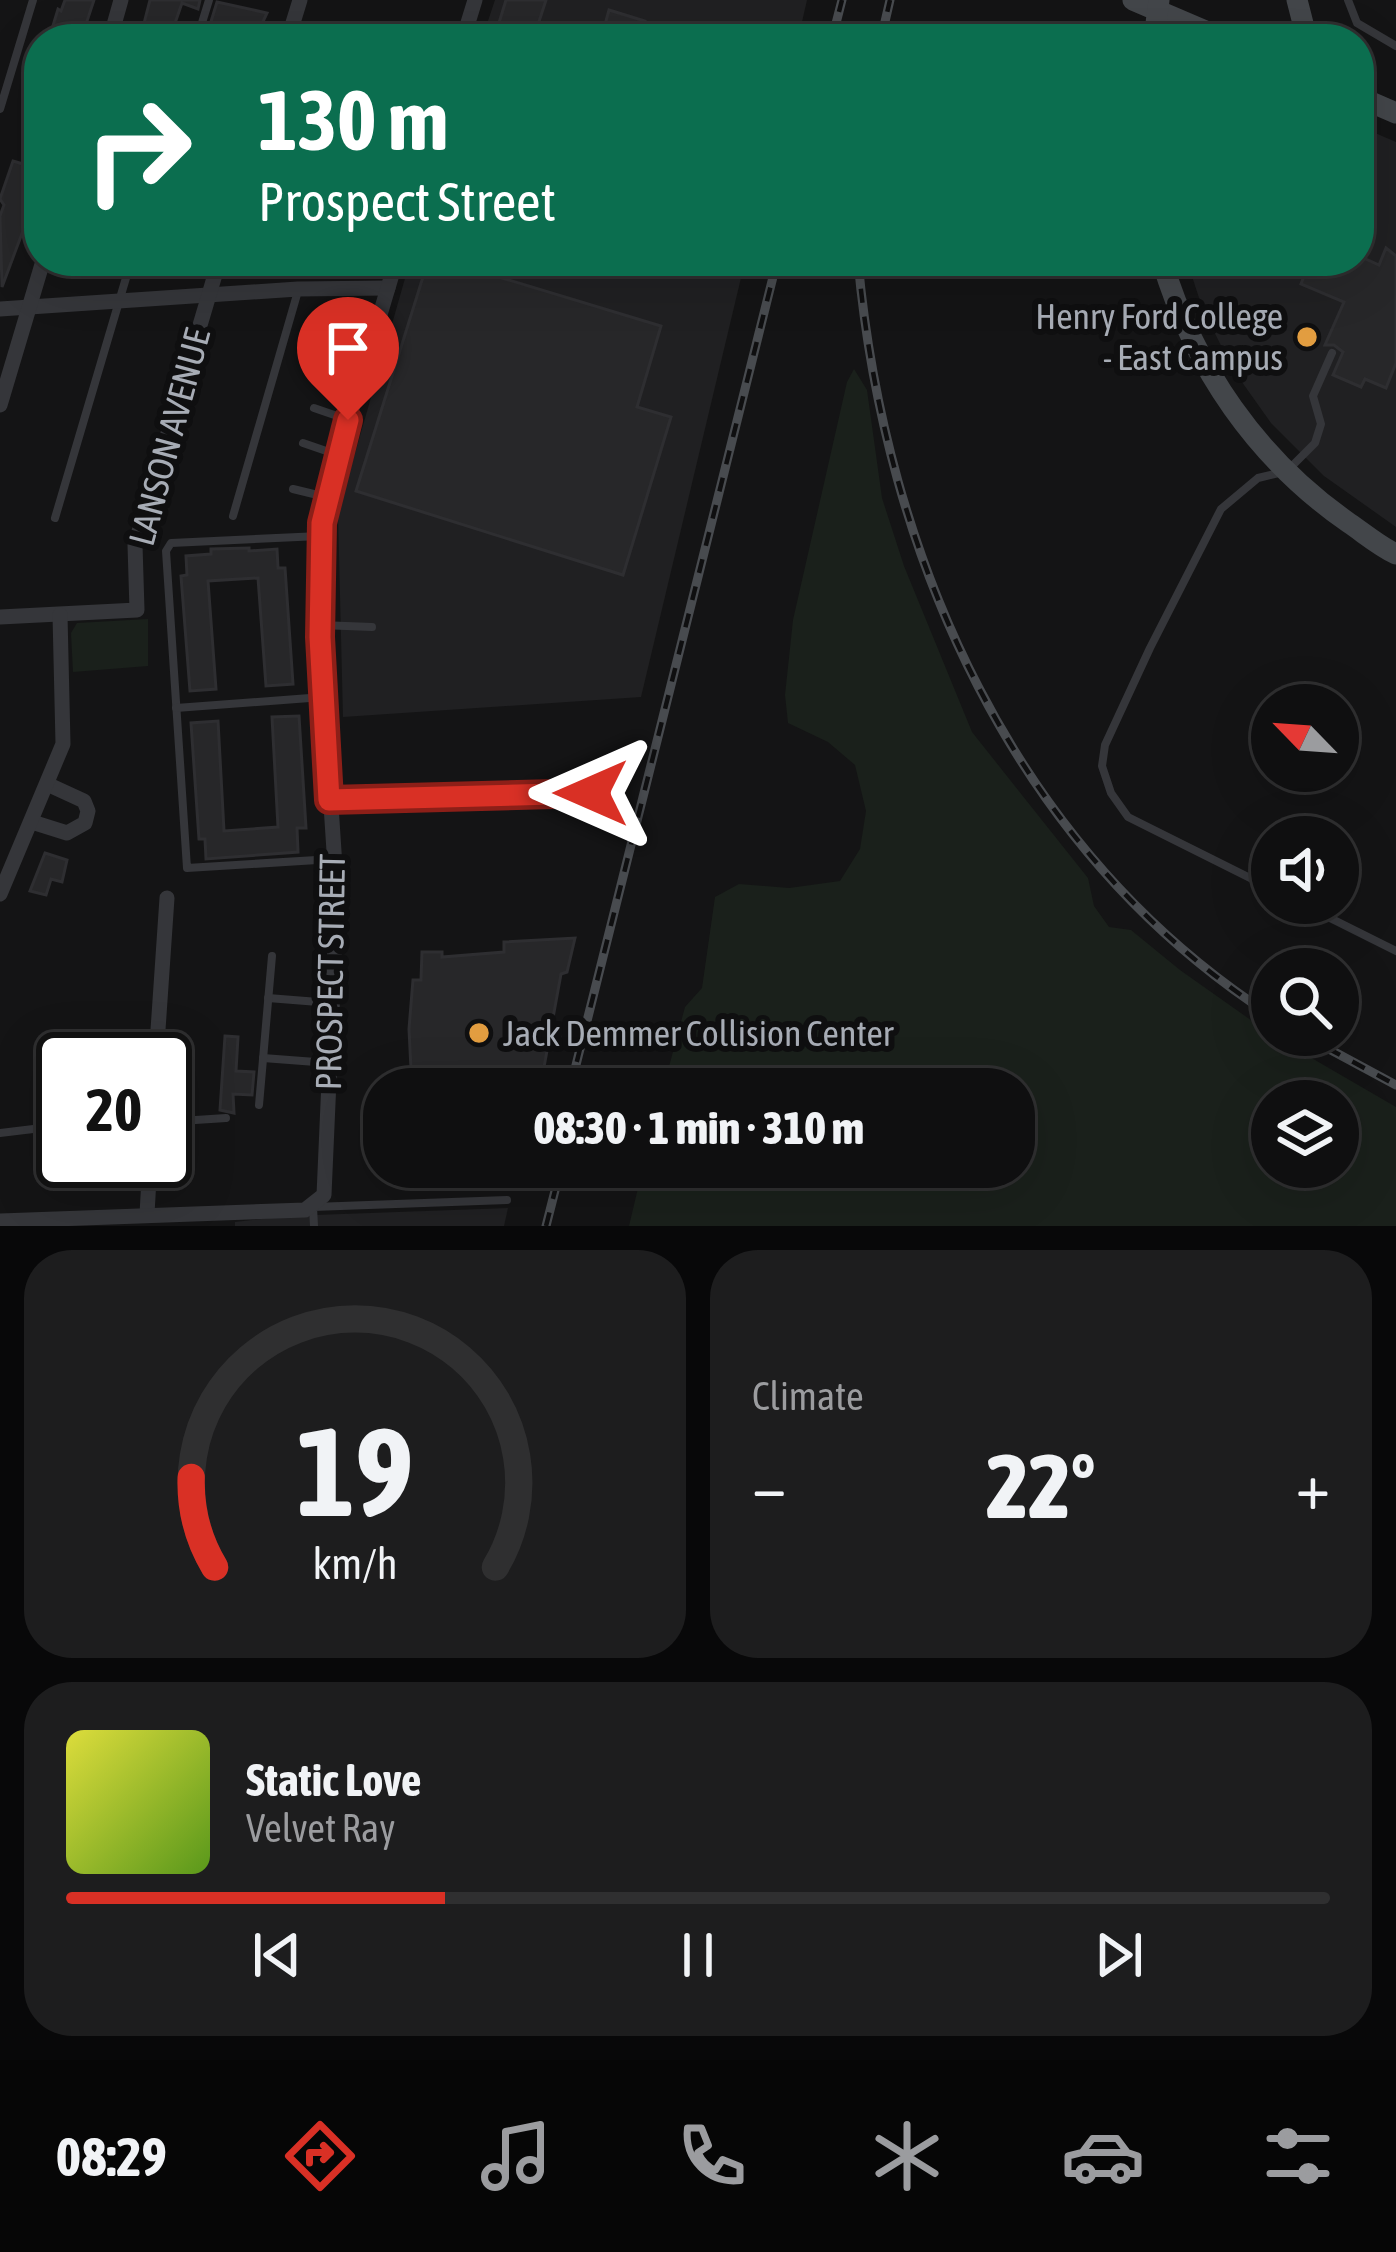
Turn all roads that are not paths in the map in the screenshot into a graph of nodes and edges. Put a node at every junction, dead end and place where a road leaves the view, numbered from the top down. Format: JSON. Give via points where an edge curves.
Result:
{"nodes":[{"id":1,"x":1133,"y":0,"type":"edge"},
{"id":2,"x":1189,"y":24,"type":"edge"},
{"id":3,"x":24,"y":30,"type":"edge"},
{"id":4,"x":0,"y":109,"type":"edge"},
{"id":5,"x":39,"y":276,"type":"edge"},
{"id":6,"x":126,"y":276,"type":"edge"},
{"id":7,"x":214,"y":276,"type":"edge"},
{"id":8,"x":392,"y":276,"type":"edge"},
{"id":9,"x":1168,"y":276,"type":"edge"},
{"id":10,"x":388,"y":288,"type":"junction"},
{"id":11,"x":298,"y":289,"type":"junction"},
{"id":12,"x":208,"y":295,"type":"junction"},
{"id":13,"x":118,"y":302,"type":"junction"},
{"id":14,"x":29,"y":308,"type":"junction"},
{"id":15,"x":0,"y":309,"type":"edge"},
{"id":16,"x":338,"y":331,"type":"dead end"},
{"id":17,"x":373,"y":340,"type":"junction"},
{"id":18,"x":1332,"y":352,"type":"dead end"},
{"id":19,"x":326,"y":369,"type":"dead end"},
{"id":20,"x":360,"y":380,"type":"junction"},
{"id":21,"x":0,"y":405,"type":"edge"},
{"id":22,"x":314,"y":408,"type":"dead end"},
{"id":23,"x":348,"y":420,"type":"junction"},
{"id":24,"x":303,"y":443,"type":"dead end"},
{"id":25,"x":338,"y":455,"type":"junction"},
{"id":26,"x":1287,"y":471,"type":"junction"},
{"id":27,"x":293,"y":489,"type":"dead end"},
{"id":28,"x":326,"y":497,"type":"junction"},
{"id":29,"x":233,"y":516,"type":"dead end"},
{"id":30,"x":55,"y":518,"type":"dead end"},
{"id":31,"x":322,"y":536,"type":"junction"},
{"id":32,"x":1396,"y":554,"type":"edge"},
{"id":33,"x":60,"y":615,"type":"junction"},
{"id":34,"x":0,"y":617,"type":"edge"},
{"id":35,"x":320,"y":625,"type":"junction"},
{"id":36,"x":371,"y":627,"type":"dead end"},
{"id":37,"x":323,"y":697,"type":"junction"},
{"id":38,"x":176,"y":708,"type":"junction"},
{"id":39,"x":47,"y":784,"type":"junction"},
{"id":40,"x":591,"y":793,"type":"dead end"},
{"id":41,"x":329,"y":800,"type":"junction"},
{"id":42,"x":32,"y":822,"type":"junction"},
{"id":43,"x":333,"y":859,"type":"junction"},
{"id":44,"x":1251,"y":878,"type":"edge"},
{"id":45,"x":0,"y":894,"type":"edge"},
{"id":46,"x":167,"y":898,"type":"dead end"},
{"id":47,"x":1342,"y":924,"type":"edge"},
{"id":48,"x":1396,"y":951,"type":"edge"},
{"id":49,"x":272,"y":956,"type":"dead end"},
{"id":50,"x":268,"y":998,"type":"junction"},
{"id":51,"x":332,"y":1004,"type":"junction"},
{"id":52,"x":159,"y":1032,"type":"edge"},
{"id":53,"x":263,"y":1058,"type":"junction"},
{"id":54,"x":330,"y":1063,"type":"junction"},
{"id":55,"x":259,"y":1105,"type":"dead end"},
{"id":56,"x":226,"y":1118,"type":"dead end"},
{"id":57,"x":192,"y":1120,"type":"edge"},
{"id":58,"x":36,"y":1128,"type":"edge"},
{"id":59,"x":0,"y":1132,"type":"edge"},
{"id":60,"x":148,"y":1188,"type":"edge"},
{"id":61,"x":507,"y":1200,"type":"dead end"},
{"id":62,"x":313,"y":1207,"type":"junction"},
{"id":63,"x":147,"y":1214,"type":"junction"},
{"id":64,"x":216,"y":1220,"type":"edge"},
{"id":65,"x":0,"y":1221,"type":"edge"},
{"id":66,"x":314,"y":1226,"type":"edge"}],
"edges":[{"from":1,"to":2,"type":"main road"},
{"from":3,"to":4,"type":"lane"},
{"from":5,"to":14,"type":"street"},
{"from":6,"to":13,"type":"lane"},
{"from":7,"to":12,"type":"street","name":"LANSON AVENUE"},
{"from":8,"to":10,"type":"street","name":"PROSPECT STREET"},
{"from":9,"to":26,"type":"main road","via":[[1224,397]]},
{"from":10,"to":11,"type":"street"},
{"from":10,"to":17,"type":"street","name":"PROSPECT STREET"},
{"from":11,"to":12,"type":"street"},
{"from":11,"to":29,"type":"lane"},
{"from":12,"to":13,"type":"street"},
{"from":12,"to":33,"type":"street","name":"LANSON AVENUE","via":[[135,545],[137,610]]},
{"from":13,"to":14,"type":"street"},
{"from":13,"to":30,"type":"lane"},
{"from":14,"to":15,"type":"street"},
{"from":14,"to":21,"type":"street"},
{"from":16,"to":17,"type":"lane"},
{"from":17,"to":20,"type":"street","name":"PROSPECT STREET"},
{"from":18,"to":26,"type":"lane","via":[[1313,396],[1321,424],[1315,443]]},
{"from":19,"to":20,"type":"lane"},
{"from":20,"to":23,"type":"street","name":"PROSPECT STREET"},
{"from":22,"to":23,"type":"lane"},
{"from":23,"to":25,"type":"street","name":"PROSPECT STREET"},
{"from":24,"to":25,"type":"lane"},
{"from":25,"to":28,"type":"street","name":"PROSPECT STREET"},
{"from":26,"to":32,"type":"main road"},
{"from":26,"to":44,"type":"lane","via":[[1258,478],[1221,509],[1105,745],[1102,766],[1128,817]]},
{"from":27,"to":28,"type":"lane"},
{"from":28,"to":31,"type":"street","name":"PROSPECT STREET"},
{"from":31,"to":35,"type":"street","name":"PROSPECT STREET"},
{"from":31,"to":38,"type":"lane","via":[[171,543]]},
{"from":33,"to":34,"type":"street","name":"LANSON AVENUE"},
{"from":33,"to":39,"type":"street","via":[[65,730]]},
{"from":35,"to":36,"type":"lane"},
{"from":35,"to":37,"type":"street","name":"PROSPECT STREET"},
{"from":37,"to":38,"type":"lane"},
{"from":37,"to":41,"type":"street","name":"PROSPECT STREET"},
{"from":38,"to":43,"type":"lane","via":[[187,868]]},
{"from":39,"to":42,"type":"street"},
{"from":39,"to":42,"type":"street","via":[[85,801],[86,823],[67,833]]},
{"from":40,"to":41,"type":"lane"},
{"from":41,"to":43,"type":"street","name":"PROSPECT STREET"},
{"from":42,"to":45,"type":"street"},
{"from":43,"to":51,"type":"street","name":"PROSPECT STREET"},
{"from":46,"to":52,"type":"street"},
{"from":47,"to":48,"type":"lane"},
{"from":49,"to":50,"type":"lane"},
{"from":50,"to":51,"type":"lane"},
{"from":50,"to":53,"type":"lane"},
{"from":51,"to":54,"type":"street","name":"PROSPECT STREET"},
{"from":53,"to":54,"type":"lane"},
{"from":53,"to":55,"type":"lane"},
{"from":54,"to":62,"type":"street","name":"PROSPECT STREET","via":[[325,1189]]},
{"from":56,"to":57,"type":"lane"},
{"from":58,"to":59,"type":"lane"},
{"from":60,"to":63,"type":"street"},
{"from":61,"to":62,"type":"lane"},
{"from":62,"to":64,"type":"street"},
{"from":62,"to":66,"type":"lane"},
{"from":63,"to":64,"type":"street"},
{"from":63,"to":65,"type":"street"}]}
